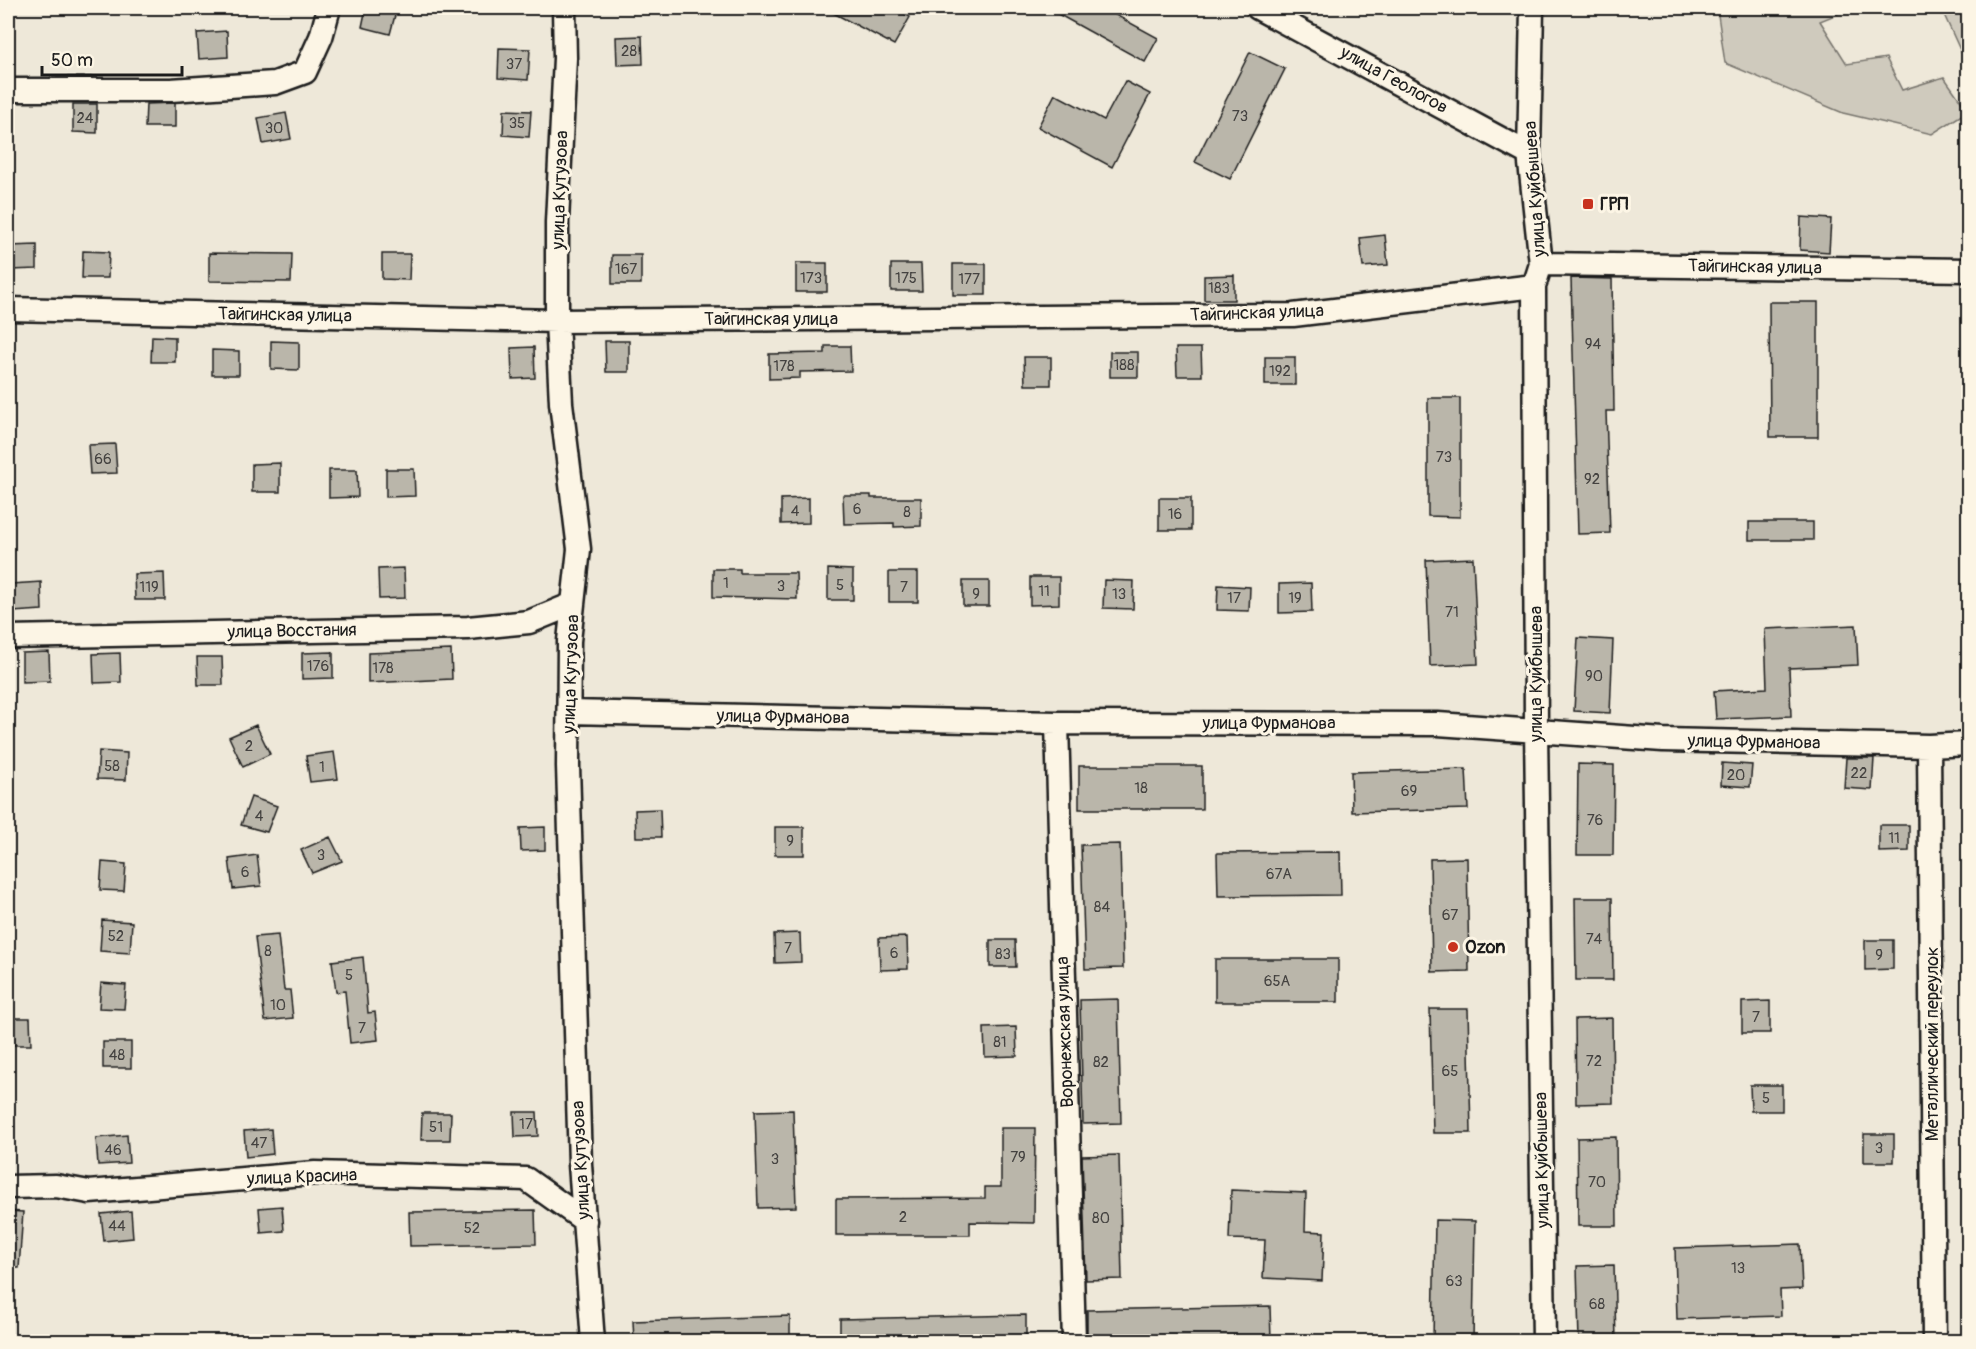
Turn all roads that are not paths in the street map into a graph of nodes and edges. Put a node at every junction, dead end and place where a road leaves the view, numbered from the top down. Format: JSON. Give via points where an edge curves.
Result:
{"nodes":[{"id":1,"x":329,"y":8,"type":"edge"},
{"id":2,"x":564,"y":8,"type":"edge"},
{"id":3,"x":1258,"y":8,"type":"edge"},
{"id":4,"x":1532,"y":8,"type":"edge"},
{"id":5,"x":8,"y":90,"type":"edge"},
{"id":6,"x":1529,"y":154,"type":"junction"},
{"id":7,"x":1541,"y":264,"type":"junction"},
{"id":8,"x":1968,"y":270,"type":"edge"},
{"id":9,"x":1534,"y":286,"type":"junction"},
{"id":10,"x":8,"y":309,"type":"edge"},
{"id":11,"x":557,"y":321,"type":"junction"},
{"id":12,"x":573,"y":604,"type":"junction"},
{"id":13,"x":530,"y":622,"type":"junction"},
{"id":14,"x":8,"y":637,"type":"edge"},
{"id":15,"x":569,"y":641,"type":"junction"},
{"id":16,"x":569,"y":712,"type":"junction"},
{"id":17,"x":1058,"y":723,"type":"junction"},
{"id":18,"x":1536,"y":729,"type":"junction"},
{"id":19,"x":1968,"y":744,"type":"edge"},
{"id":20,"x":1929,"y":746,"type":"junction"},
{"id":21,"x":8,"y":1187,"type":"edge"},
{"id":22,"x":585,"y":1221,"type":"junction"},
{"id":23,"x":593,"y":1341,"type":"edge"},
{"id":24,"x":1074,"y":1341,"type":"edge"},
{"id":25,"x":1544,"y":1341,"type":"edge"},
{"id":26,"x":1934,"y":1341,"type":"edge"}],
"edges":[{"from":1,"to":5,"type":"street","via":[[305,72],[274,83],[171,90]]},
{"from":2,"to":11,"type":"street","name":"улица Кутузова"},
{"from":3,"to":6,"type":"street","name":"улица Геологов"},
{"from":4,"to":6,"type":"street","name":"улица Куйбышева"},
{"from":6,"to":7,"type":"street","name":"улица Куйбышева"},
{"from":7,"to":8,"type":"street","name":"Тайгинская улица"},
{"from":7,"to":9,"type":"street","name":"улица Куйбышева"},
{"from":9,"to":11,"type":"street","name":"Тайгинская улица","via":[[1293,315]]},
{"from":9,"to":18,"type":"street","name":"улица Куйбышева"},
{"from":10,"to":11,"type":"street","name":"Тайгинская улица"},
{"from":11,"to":12,"type":"street","name":"улица Кутузова","via":[[561,403],[579,549]]},
{"from":12,"to":13,"type":"street","name":"улица Восстания"},
{"from":12,"to":15,"type":"street","name":"улица Кутузова"},
{"from":13,"to":14,"type":"street","name":"улица Восстания","via":[[468,628]]},
{"from":13,"to":15,"type":"street"},
{"from":15,"to":16,"type":"street","name":"улица Кутузова"},
{"from":16,"to":17,"type":"street","name":"улица Фурманова"},
{"from":16,"to":22,"type":"street","name":"улица Кутузова","via":[[572,934]]},
{"from":17,"to":18,"type":"street","name":"улица Фурманова","via":[[1426,724]]},
{"from":17,"to":24,"type":"street","name":"Воронежская улица"},
{"from":18,"to":20,"type":"street","name":"улица Фурманова","via":[[1663,740]]},
{"from":18,"to":25,"type":"street","name":"улица Куйбышева"},
{"from":19,"to":20,"type":"street","name":"улица Фурманова"},
{"from":20,"to":26,"type":"street","name":"Металлический переулок"},
{"from":21,"to":22,"type":"street","name":"улица Красина","via":[[56,1186],[89,1192],[315,1173],[526,1179]]},
{"from":22,"to":23,"type":"street","name":"улица Кутузова"}]}
